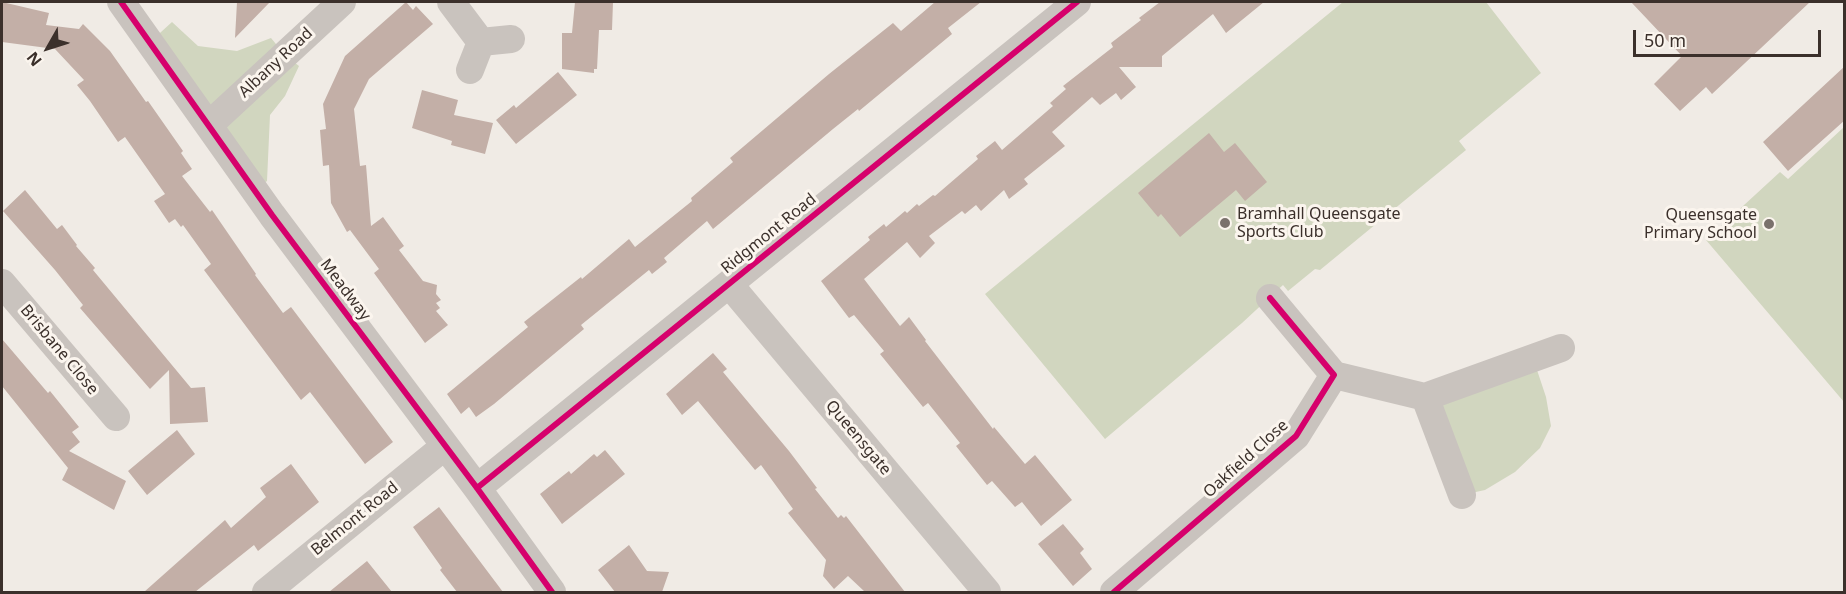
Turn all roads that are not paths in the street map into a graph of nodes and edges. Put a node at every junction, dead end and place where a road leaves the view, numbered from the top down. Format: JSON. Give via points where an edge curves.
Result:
{"nodes":[{"id":1,"x":121,"y":2,"type":"edge"},
{"id":2,"x":342,"y":2,"type":"edge"},
{"id":3,"x":452,"y":2,"type":"edge"},
{"id":4,"x":1077,"y":2,"type":"edge"},
{"id":5,"x":511,"y":39,"type":"dead end"},
{"id":6,"x":481,"y":42,"type":"junction"},
{"id":7,"x":470,"y":70,"type":"dead end"},
{"id":8,"x":209,"y":125,"type":"junction"},
{"id":9,"x":2,"y":283,"type":"edge"},
{"id":10,"x":729,"y":284,"type":"junction"},
{"id":11,"x":1270,"y":298,"type":"dead end"},
{"id":12,"x":1561,"y":348,"type":"dead end"},
{"id":13,"x":1334,"y":375,"type":"junction"},
{"id":14,"x":1425,"y":397,"type":"junction"},
{"id":15,"x":116,"y":417,"type":"dead end"},
{"id":16,"x":445,"y":446,"type":"junction"},
{"id":17,"x":477,"y":488,"type":"junction"},
{"id":18,"x":1462,"y":495,"type":"dead end"},
{"id":19,"x":266,"y":592,"type":"edge"},
{"id":20,"x":552,"y":592,"type":"edge"},
{"id":21,"x":987,"y":592,"type":"edge"},
{"id":22,"x":1114,"y":592,"type":"edge"}],
"edges":[{"from":1,"to":8,"type":"street","name":"Meadway"},
{"from":2,"to":8,"type":"street","name":"Albany Road"},
{"from":3,"to":6,"type":"street"},
{"from":4,"to":10,"type":"street","name":"Ridgmont Road"},
{"from":5,"to":6,"type":"street"},
{"from":6,"to":7,"type":"street"},
{"from":8,"to":16,"type":"street","name":"Meadway"},
{"from":9,"to":15,"type":"street","name":"Brisbane Close"},
{"from":10,"to":17,"type":"street","name":"Ridgmont Road"},
{"from":10,"to":21,"type":"street","name":"Queensgate"},
{"from":11,"to":13,"type":"street"},
{"from":12,"to":14,"type":"street"},
{"from":13,"to":14,"type":"street"},
{"from":13,"to":22,"type":"street","name":"Oakfield Close","via":[[1296,436]]},
{"from":14,"to":18,"type":"street"},
{"from":16,"to":17,"type":"street","name":"Meadway"},
{"from":16,"to":19,"type":"street","name":"Belmont Road"},
{"from":17,"to":20,"type":"street","name":"Meadway"}]}
